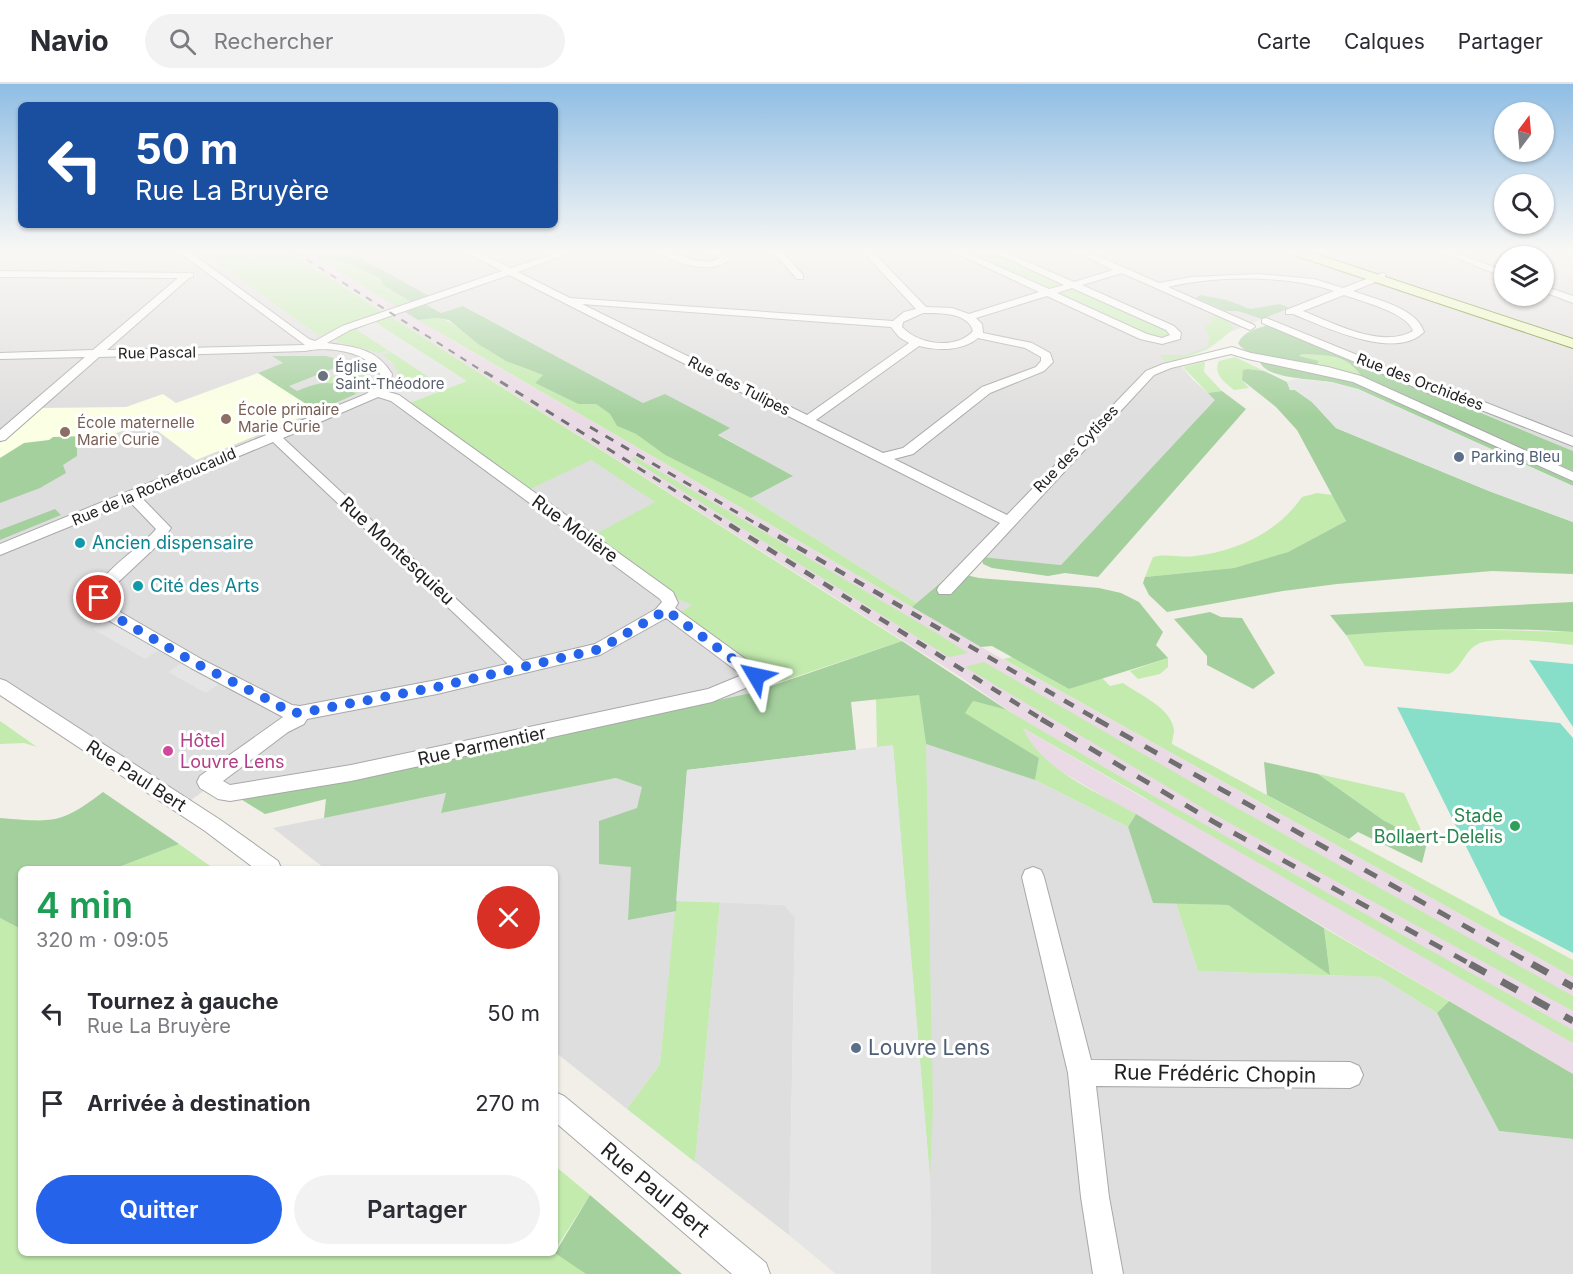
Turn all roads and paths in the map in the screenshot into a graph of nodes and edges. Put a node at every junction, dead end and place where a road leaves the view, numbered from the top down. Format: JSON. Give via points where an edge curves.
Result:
{"nodes":[{"id":1,"x":149,"y":308,"type":"edge"},
{"id":2,"x":261,"y":308,"type":"edge"},
{"id":3,"x":405,"y":308,"type":"edge"},
{"id":4,"x":590,"y":308,"type":"edge"},
{"id":5,"x":653,"y":308,"type":"edge"},
{"id":6,"x":676,"y":308,"type":"edge"},
{"id":7,"x":921,"y":308,"type":"edge"},
{"id":8,"x":1000,"y":308,"type":"edge"},
{"id":9,"x":1079,"y":308,"type":"edge"},
{"id":10,"x":1124,"y":308,"type":"edge"},
{"id":11,"x":1207,"y":308,"type":"edge"},
{"id":12,"x":1303,"y":308,"type":"edge"},
{"id":13,"x":1384,"y":308,"type":"edge"},
{"id":14,"x":1471,"y":308,"type":"edge"},
{"id":15,"x":923,"y":310,"type":"junction"},
{"id":16,"x":1294,"y":311,"type":"junction"},
{"id":17,"x":969,"y":317,"type":"junction"},
{"id":18,"x":1266,"y":321,"type":"junction"},
{"id":19,"x":630,"y":322,"type":"junction"},
{"id":20,"x":896,"y":324,"type":"junction"},
{"id":21,"x":1250,"y":327,"type":"junction"},
{"id":22,"x":978,"y":335,"type":"junction"},
{"id":23,"x":1234,"y":341,"type":"junction"},
{"id":24,"x":918,"y":342,"type":"junction"},
{"id":25,"x":1573,"y":342,"type":"edge"},
{"id":26,"x":314,"y":346,"type":"junction"},
{"id":27,"x":95,"y":354,"type":"junction"},
{"id":28,"x":0,"y":356,"type":"edge"},
{"id":29,"x":378,"y":393,"type":"junction"},
{"id":30,"x":807,"y":421,"type":"junction"},
{"id":31,"x":275,"y":436,"type":"junction"},
{"id":32,"x":0,"y":437,"type":"edge"},
{"id":33,"x":1573,"y":442,"type":"edge"},
{"id":34,"x":881,"y":458,"type":"junction"},
{"id":35,"x":1573,"y":477,"type":"edge"},
{"id":36,"x":132,"y":496,"type":"junction"},
{"id":37,"x":1007,"y":521,"type":"junction"},
{"id":38,"x":0,"y":550,"type":"edge"},
{"id":39,"x":945,"y":590,"type":"dead end"},
{"id":40,"x":666,"y":610,"type":"junction"},
{"id":41,"x":518,"y":667,"type":"junction"},
{"id":42,"x":756,"y":676,"type":"joint"},
{"id":43,"x":0,"y":686,"type":"edge"},
{"id":44,"x":300,"y":713,"type":"junction"},
{"id":45,"x":267,"y":866,"type":"edge"},
{"id":46,"x":1033,"y":877,"type":"dead end"},
{"id":47,"x":1081,"y":1072,"type":"junction"},
{"id":48,"x":1350,"y":1075,"type":"dead end"},
{"id":49,"x":558,"y":1108,"type":"edge"},
{"id":50,"x":755,"y":1274,"type":"edge"},
{"id":51,"x":1108,"y":1274,"type":"edge"}],
"edges":[{"from":1,"to":27,"type":"street"},
{"from":2,"to":26,"type":"street"},
{"from":3,"to":26,"type":"street","via":[[346,328]]},
{"from":4,"to":19,"type":"street","name":"Rue des Tulipes"},
{"from":5,"to":19,"type":"street"},
{"from":6,"to":20,"type":"street"},
{"from":7,"to":15,"type":"street"},
{"from":8,"to":17,"type":"street"},
{"from":9,"to":10,"type":"street","via":[[1144,337],[1162,341],[1176,337],[1170,328]]},
{"from":11,"to":21,"type":"street"},
{"from":12,"to":16,"type":"street","name":"Rue des Cytises"},
{"from":13,"to":16,"type":"street","via":[[1416,322],[1419,332],[1406,339],[1370,337]]},
{"from":14,"to":25,"type":"main road"},
{"from":15,"to":17,"type":"street"},
{"from":15,"to":20,"type":"street","via":[[902,317]]},
{"from":16,"to":18,"type":"street","name":"Rue des Cytises"},
{"from":17,"to":22,"type":"street","via":[[979,328]]},
{"from":18,"to":21,"type":"street","name":"Rue des Cytises"},
{"from":18,"to":33,"type":"street","name":"Rue des Orchidées","via":[[1437,392]]},
{"from":19,"to":30,"type":"street","name":"Rue des Tulipes"},
{"from":20,"to":24,"type":"street","via":[[903,336]]},
{"from":21,"to":23,"type":"street","name":"Rue des Cytises"},
{"from":22,"to":24,"type":"street","via":[[957,345]]},
{"from":22,"to":34,"type":"street","via":[[1036,348],[1046,355],[1047,362],[1040,369],[986,390],[908,451]]},
{"from":23,"to":35,"type":"street","via":[[1248,356],[1328,371],[1363,382]]},
{"from":23,"to":37,"type":"street","name":"Rue des Cytises","via":[[1150,373]]},
{"from":24,"to":30,"type":"street"},
{"from":26,"to":27,"type":"street","name":"Rue Pascal"},
{"from":26,"to":29,"type":"street","via":[[356,352],[379,362],[387,380]]},
{"from":27,"to":28,"type":"street","name":"Rue Pascal"},
{"from":27,"to":32,"type":"street"},
{"from":29,"to":31,"type":"street","name":"Rue de la Rochefoucauld"},
{"from":29,"to":40,"type":"street","name":"Rue Molière","via":[[395,398],[667,596],[670,603]]},
{"from":30,"to":34,"type":"street","name":"Rue des Tulipes"},
{"from":31,"to":36,"type":"street","name":"Rue de la Rochefoucauld"},
{"from":31,"to":41,"type":"street","name":"Rue Montesquieu"},
{"from":34,"to":37,"type":"street","name":"Rue des Tulipes"},
{"from":36,"to":38,"type":"street","name":"Rue de la Rochefoucauld"},
{"from":36,"to":44,"type":"street","via":[[164,528],[105,585],[100,592],[100,608],[288,712]]},
{"from":37,"to":39,"type":"street","name":"Rue des Cytises"},
{"from":40,"to":41,"type":"street","via":[[600,649]]},
{"from":40,"to":42,"type":"street","name":"Rue Molière"},
{"from":41,"to":44,"type":"street"},
{"from":42,"to":44,"type":"street","name":"Rue Parmentier","via":[[712,694],[351,774],[231,794],[207,782],[297,719]]},
{"from":43,"to":45,"type":"street","name":"Rue Paul Bert","via":[[212,825]]},
{"from":46,"to":47,"type":"street"},
{"from":47,"to":48,"type":"street","name":"Rue Frédéric Chopin"},
{"from":47,"to":51,"type":"street"},
{"from":49,"to":50,"type":"street","name":"Rue Paul Bert"}]}
